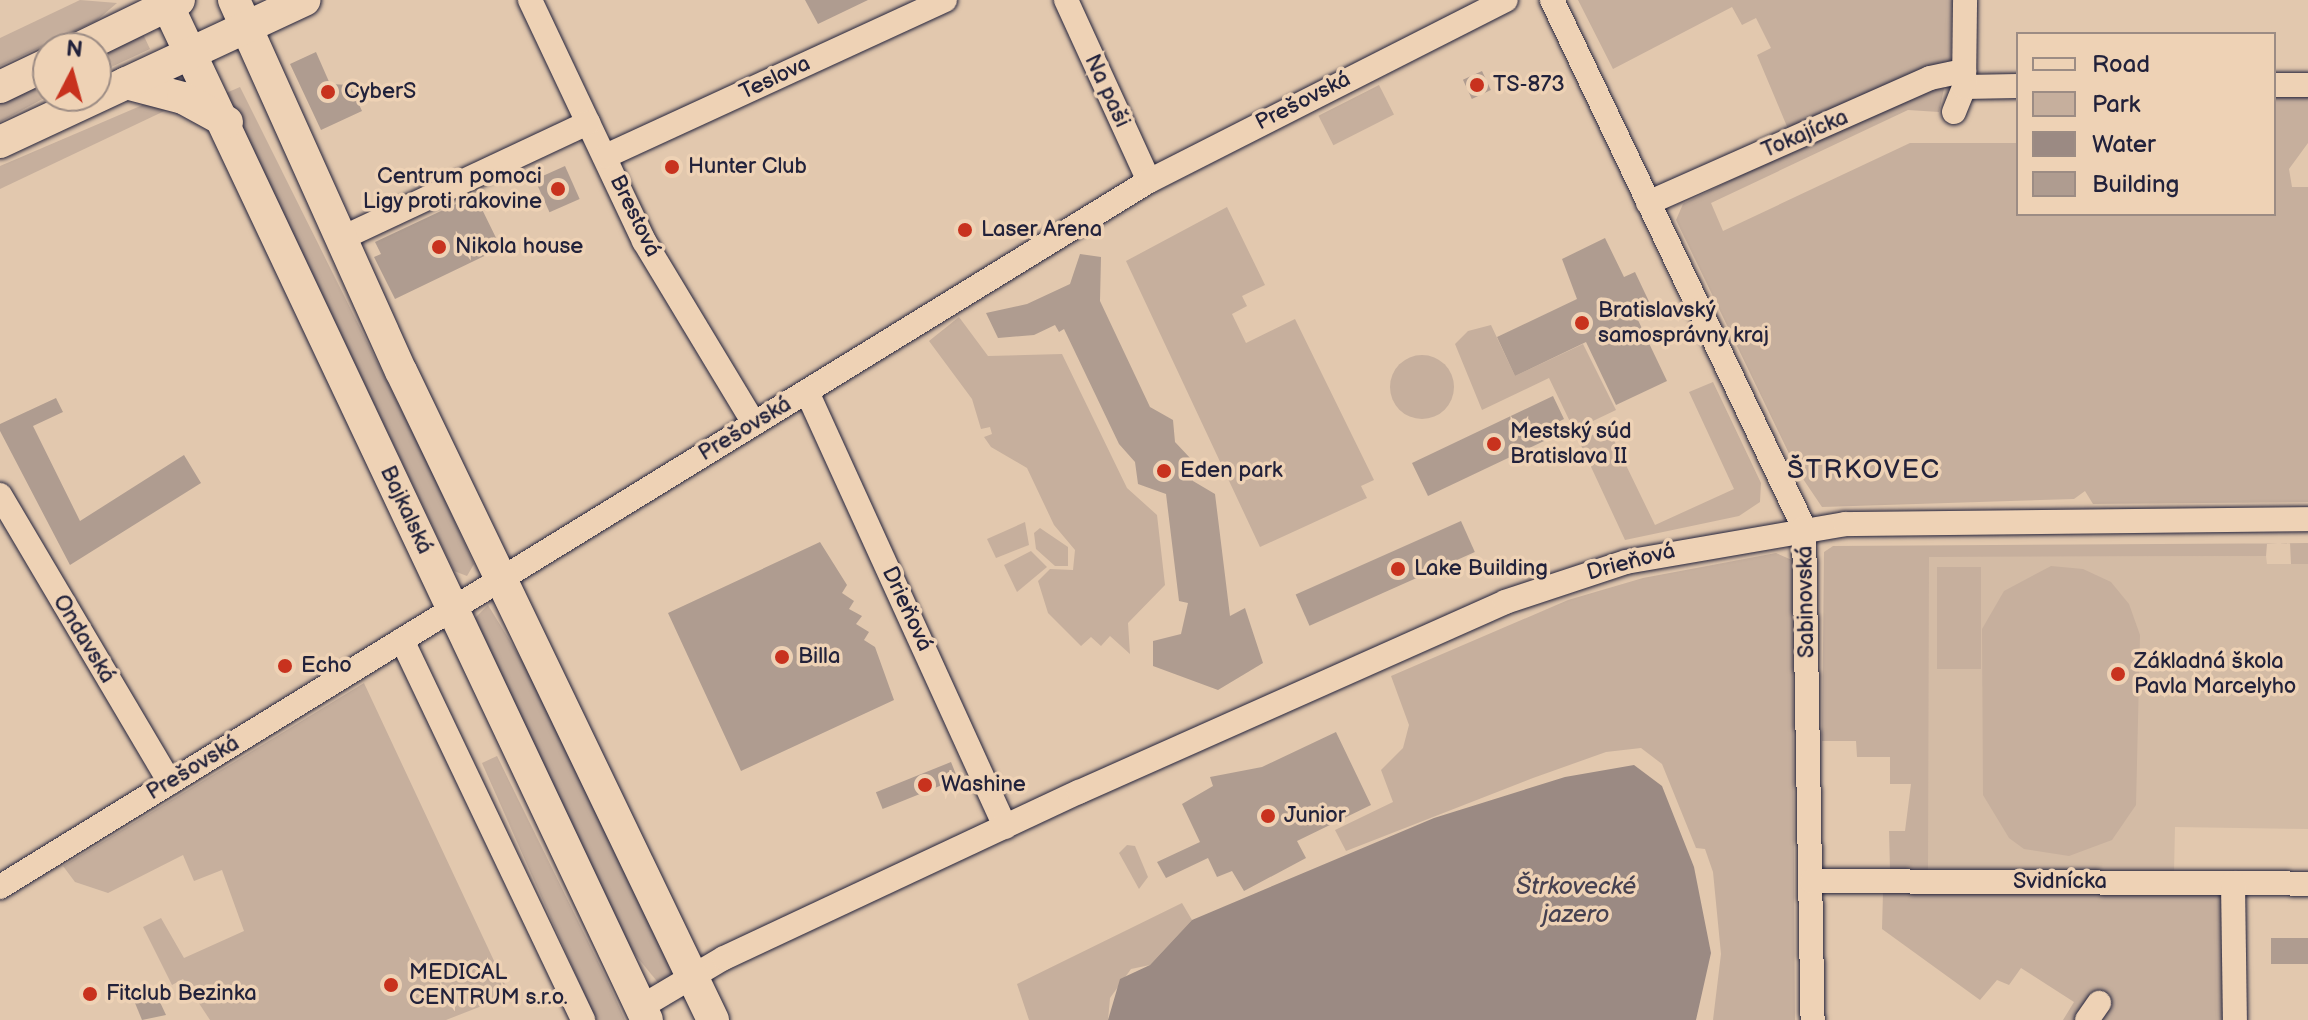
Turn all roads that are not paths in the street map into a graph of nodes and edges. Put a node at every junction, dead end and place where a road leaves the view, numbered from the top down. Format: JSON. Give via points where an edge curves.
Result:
{"nodes":[{"id":1,"x":304,"y":0,"type":"edge"},
{"id":2,"x":530,"y":0,"type":"edge"},
{"id":3,"x":945,"y":0,"type":"edge"},
{"id":4,"x":1066,"y":0,"type":"edge"},
{"id":5,"x":1506,"y":0,"type":"edge"},
{"id":6,"x":1552,"y":0,"type":"edge"},
{"id":7,"x":1965,"y":0,"type":"edge"},
{"id":8,"x":171,"y":2,"type":"edge"},
{"id":9,"x":240,"y":14,"type":"edge"},
{"id":10,"x":112,"y":32,"type":"edge"},
{"id":11,"x":193,"y":51,"type":"junction"},
{"id":12,"x":32,"y":72,"type":"edge"},
{"id":13,"x":1964,"y":79,"type":"junction"},
{"id":14,"x":126,"y":83,"type":"junction"},
{"id":15,"x":2276,"y":85,"type":"edge"},
{"id":16,"x":2308,"y":85,"type":"edge"},
{"id":17,"x":2016,"y":86,"type":"edge"},
{"id":18,"x":0,"y":87,"type":"edge"},
{"id":19,"x":1954,"y":112,"type":"dead end"},
{"id":20,"x":227,"y":122,"type":"junction"},
{"id":21,"x":588,"y":123,"type":"junction"},
{"id":22,"x":0,"y":142,"type":"edge"},
{"id":23,"x":606,"y":156,"type":"junction"},
{"id":24,"x":1149,"y":181,"type":"junction"},
{"id":25,"x":1648,"y":203,"type":"junction"},
{"id":26,"x":340,"y":239,"type":"junction"},
{"id":27,"x":807,"y":392,"type":"junction"},
{"id":28,"x":754,"y":423,"type":"junction"},
{"id":29,"x":0,"y":495,"type":"edge"},
{"id":30,"x":2308,"y":519,"type":"edge"},
{"id":31,"x":1804,"y":528,"type":"junction"},
{"id":32,"x":501,"y":580,"type":"junction"},
{"id":33,"x":452,"y":610,"type":"junction"},
{"id":34,"x":402,"y":640,"type":"junction"},
{"id":35,"x":170,"y":782,"type":"junction"},
{"id":36,"x":1005,"y":827,"type":"junction"},
{"id":37,"x":1812,"y":881,"type":"junction"},
{"id":38,"x":2233,"y":883,"type":"junction"},
{"id":39,"x":2308,"y":884,"type":"edge"},
{"id":40,"x":0,"y":887,"type":"edge"},
{"id":41,"x":693,"y":976,"type":"junction"},
{"id":42,"x":644,"y":1013,"type":"edge"},
{"id":43,"x":583,"y":1020,"type":"edge"},
{"id":44,"x":713,"y":1020,"type":"edge"},
{"id":45,"x":1813,"y":1020,"type":"edge"},
{"id":46,"x":2235,"y":1020,"type":"edge"}],
"edges":[{"from":1,"to":9,"type":"main road"},
{"from":2,"to":21,"type":"street","name":"Brestová"},
{"from":3,"to":23,"type":"street","name":"Teslova"},
{"from":4,"to":24,"type":"street","name":"Na paši"},
{"from":5,"to":24,"type":"street","name":"Prešovská"},
{"from":6,"to":25,"type":"street","name":"Sabinovská"},
{"from":7,"to":13,"type":"street"},
{"from":8,"to":10,"type":"main road"},
{"from":8,"to":11,"type":"main road","name":"Bajkalská"},
{"from":9,"to":11,"type":"main road"},
{"from":9,"to":26,"type":"main road"},
{"from":11,"to":14,"type":"main road"},
{"from":11,"to":20,"type":"main road","name":"Bajkalská"},
{"from":12,"to":18,"type":"main road"},
{"from":13,"to":17,"type":"street","name":"Tokajícka"},
{"from":13,"to":19,"type":"street"},
{"from":13,"to":25,"type":"street","name":"Tokajícka","via":[[1930,78]]},
{"from":14,"to":20,"type":"main road","via":[[183,98]]},
{"from":14,"to":22,"type":"main road"},
{"from":15,"to":16,"type":"street"},
{"from":20,"to":33,"type":"main road","name":"Bajkalská"},
{"from":21,"to":23,"type":"street","name":"Brestová"},
{"from":21,"to":26,"type":"street"},
{"from":23,"to":28,"type":"street","name":"Brestová","via":[[629,208]]},
{"from":24,"to":27,"type":"street","name":"Prešovská"},
{"from":25,"to":31,"type":"street","name":"Sabinovská"},
{"from":26,"to":32,"type":"main road"},
{"from":27,"to":28,"type":"street","name":"Prešovská"},
{"from":27,"to":36,"type":"street","name":"Drieňová"},
{"from":28,"to":32,"type":"street","name":"Prešovská"},
{"from":29,"to":35,"type":"street","name":"Ondavská"},
{"from":30,"to":31,"type":"street","name":"Drieňová"},
{"from":31,"to":36,"type":"street","name":"Drieňová","via":[[1668,551],[1517,597]]},
{"from":31,"to":37,"type":"street","name":"Sabinovská","via":[[1806,860]]},
{"from":32,"to":33,"type":"street","name":"Prešovská"},
{"from":32,"to":41,"type":"main road"},
{"from":33,"to":34,"type":"street","name":"Prešovská"},
{"from":33,"to":42,"type":"main road","name":"Bajkalská"},
{"from":34,"to":35,"type":"street","name":"Prešovská"},
{"from":34,"to":43,"type":"street"},
{"from":35,"to":40,"type":"street","name":"Prešovská"},
{"from":36,"to":41,"type":"street","name":"Drieňová"},
{"from":37,"to":38,"type":"street","name":"Svidnícka"},
{"from":37,"to":45,"type":"street","name":"Sabinovská"},
{"from":38,"to":39,"type":"street","name":"Svidnícka"},
{"from":38,"to":46,"type":"street"},
{"from":41,"to":42,"type":"street","name":"Drieňová"},
{"from":41,"to":44,"type":"main road"}]}
